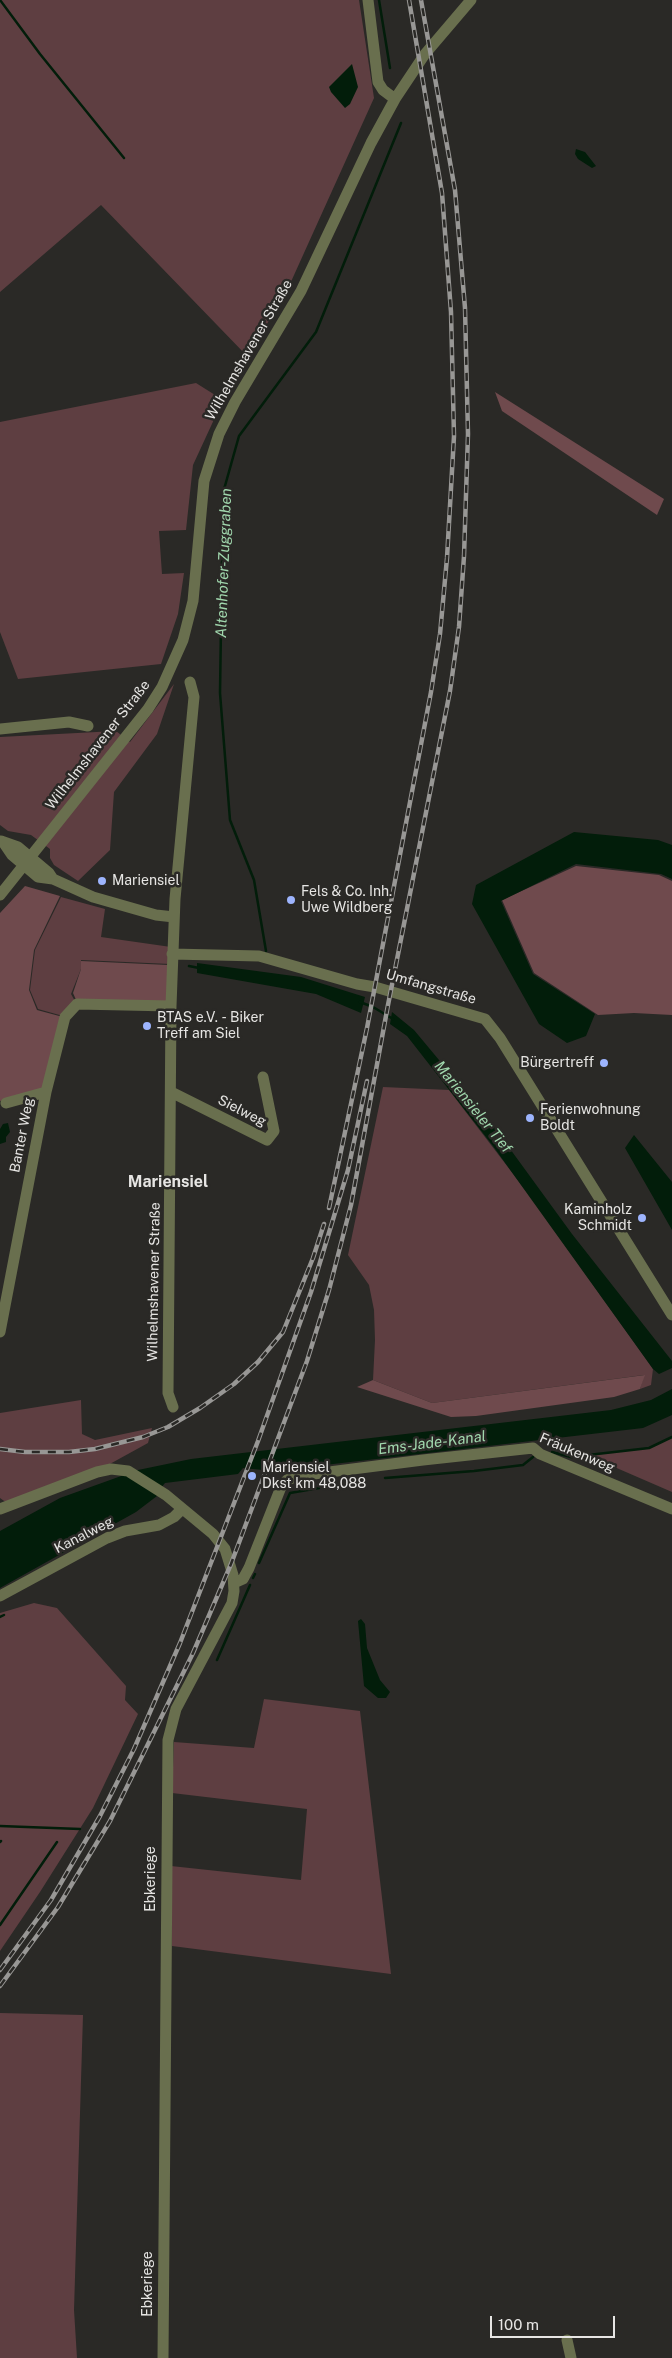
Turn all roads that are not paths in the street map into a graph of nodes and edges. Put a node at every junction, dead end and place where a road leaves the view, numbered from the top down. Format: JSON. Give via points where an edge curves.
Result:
{"nodes":[{"id":1,"x":368,"y":0,"type":"edge"},
{"id":2,"x":471,"y":0,"type":"edge"},
{"id":3,"x":395,"y":99,"type":"junction"},
{"id":4,"x":190,"y":682,"type":"dead end"},
{"id":5,"x":88,"y":726,"type":"dead end"},
{"id":6,"x":0,"y":729,"type":"edge"},
{"id":7,"x":2,"y":841,"type":"edge"},
{"id":8,"x":26,"y":861,"type":"junction"},
{"id":9,"x":0,"y":895,"type":"edge"},
{"id":10,"x":174,"y":917,"type":"junction"},
{"id":11,"x":172,"y":954,"type":"junction"},
{"id":12,"x":171,"y":1006,"type":"junction"},
{"id":13,"x":263,"y":1077,"type":"dead end"},
{"id":14,"x":46,"y":1092,"type":"junction"},
{"id":15,"x":171,"y":1092,"type":"junction"},
{"id":16,"x":6,"y":1103,"type":"dead end"},
{"id":17,"x":672,"y":1315,"type":"edge"},
{"id":18,"x":0,"y":1332,"type":"edge"},
{"id":19,"x":173,"y":1407,"type":"dead end"},
{"id":20,"x":182,"y":1509,"type":"junction"},
{"id":21,"x":672,"y":1509,"type":"edge"},
{"id":22,"x":0,"y":1510,"type":"edge"},
{"id":23,"x":234,"y":1583,"type":"junction"},
{"id":24,"x":0,"y":1596,"type":"edge"},
{"id":25,"x":566,"y":2340,"type":"dead end"},
{"id":26,"x":163,"y":2358,"type":"edge"},
{"id":27,"x":571,"y":2358,"type":"edge"}],
"edges":[{"from":1,"to":3,"type":"street","via":[[378,82]]},
{"from":2,"to":3,"type":"street","name":"Wilhelmshavener Straße","via":[[425,54]]},
{"from":3,"to":8,"type":"street","name":"Wilhelmshavener Straße","via":[[301,291],[219,434],[204,481],[193,601],[175,661],[148,709]]},
{"from":4,"to":10,"type":"street","name":"Wilhelmshavener Straße","via":[[194,697]]},
{"from":5,"to":6,"type":"street","via":[[69,722]]},
{"from":7,"to":8,"type":"street","via":[[8,852]]},
{"from":8,"to":9,"type":"street","name":"Wilhelmshavener Straße"},
{"from":8,"to":10,"type":"street","via":[[38,877],[53,879],[93,897]]},
{"from":10,"to":11,"type":"street","name":"Wilhelmshavener Straße"},
{"from":11,"to":12,"type":"street","name":"Wilhelmshavener Straße"},
{"from":11,"to":17,"type":"street","name":"Umfangstraße","via":[[259,956],[484,1019],[500,1038]]},
{"from":12,"to":14,"type":"street","name":"Banter Weg","via":[[77,1004],[65,1017]]},
{"from":12,"to":15,"type":"street","name":"Wilhelmshavener Straße"},
{"from":13,"to":15,"type":"street","name":"Sielweg","via":[[274,1131],[268,1144]]},
{"from":14,"to":16,"type":"street","name":"Banter Weg"},
{"from":14,"to":18,"type":"street","name":"Banter Weg"},
{"from":15,"to":19,"type":"street","name":"Wilhelmshavener Straße","via":[[168,1393]]},
{"from":20,"to":22,"type":"street","name":"Ebkeriege","via":[[135,1474],[120,1470],[97,1472]]},
{"from":20,"to":23,"type":"street","name":"Ebkeriege","via":[[220,1540],[231,1564]]},
{"from":20,"to":24,"type":"street","name":"Kanalweg","via":[[159,1525],[107,1538]]},
{"from":21,"to":23,"type":"street","name":"Fräukenweg","via":[[540,1454],[533,1448],[298,1476],[280,1487],[249,1568],[243,1579]]},
{"from":23,"to":26,"type":"street","name":"Ebkeriege","via":[[232,1603],[176,1709],[168,1740]]},
{"from":25,"to":27,"type":"street"}]}
